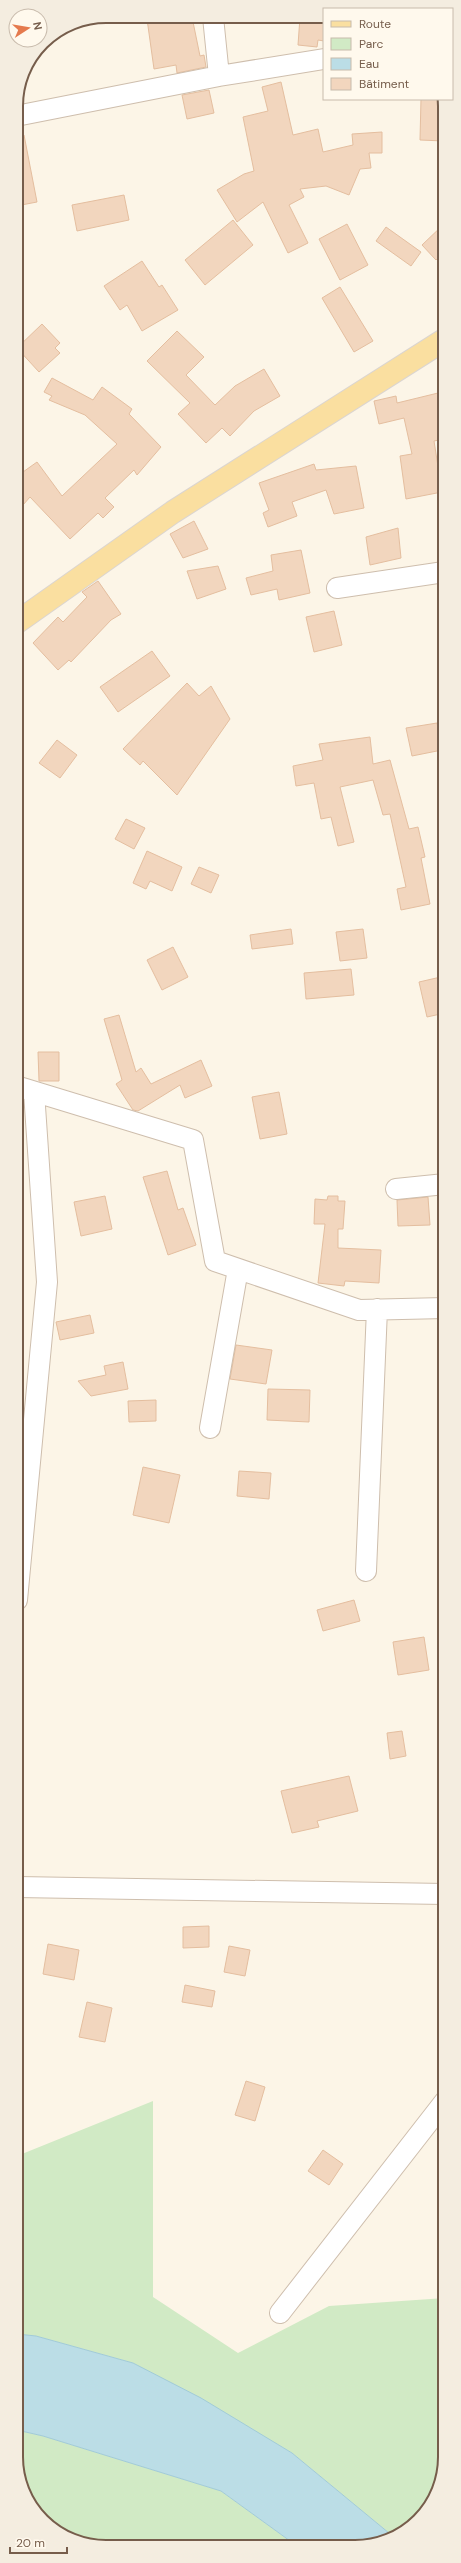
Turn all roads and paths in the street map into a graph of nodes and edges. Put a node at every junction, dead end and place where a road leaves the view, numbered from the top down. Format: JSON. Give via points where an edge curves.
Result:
{"nodes":[{"id":1,"x":214,"y":23,"type":"edge"},
{"id":2,"x":323,"y":59,"type":"edge"},
{"id":3,"x":219,"y":76,"type":"junction"},
{"id":4,"x":23,"y":115,"type":"edge"},
{"id":5,"x":438,"y":344,"type":"edge"},
{"id":6,"x":438,"y":573,"type":"edge"},
{"id":7,"x":337,"y":588,"type":"dead end"},
{"id":8,"x":23,"y":619,"type":"edge"},
{"id":9,"x":25,"y":1089,"type":"edge"},
{"id":10,"x":438,"y":1185,"type":"edge"},
{"id":11,"x":396,"y":1189,"type":"dead end"},
{"id":12,"x":238,"y":1269,"type":"junction"},
{"id":13,"x":438,"y":1308,"type":"edge"},
{"id":14,"x":377,"y":1309,"type":"junction"},
{"id":15,"x":210,"y":1428,"type":"dead end"},
{"id":16,"x":25,"y":1431,"type":"edge"},
{"id":17,"x":23,"y":1469,"type":"edge"},
{"id":18,"x":366,"y":1571,"type":"dead end"},
{"id":19,"x":23,"y":1887,"type":"edge"},
{"id":20,"x":438,"y":1894,"type":"edge"},
{"id":21,"x":438,"y":2110,"type":"edge"},
{"id":22,"x":280,"y":2312,"type":"dead end"}],
"edges":[{"from":1,"to":3,"type":"street"},
{"from":2,"to":3,"type":"street"},
{"from":3,"to":4,"type":"street"},
{"from":5,"to":8,"type":"main road","via":[[173,512]]},
{"from":6,"to":7,"type":"street"},
{"from":9,"to":12,"type":"street","via":[[193,1140],[215,1261]]},
{"from":9,"to":16,"type":"street","via":[[47,1282]]},
{"from":10,"to":11,"type":"street"},
{"from":12,"to":14,"type":"street","via":[[359,1310]]},
{"from":12,"to":15,"type":"street"},
{"from":13,"to":14,"type":"street"},
{"from":14,"to":18,"type":"street"},
{"from":16,"to":17,"type":"street"},
{"from":19,"to":20,"type":"street"},
{"from":21,"to":22,"type":"street"}]}
